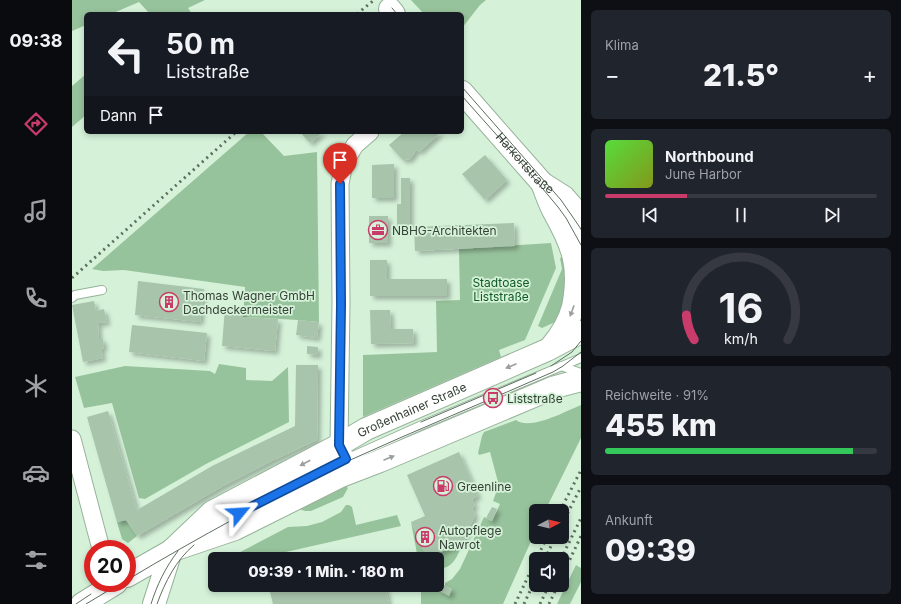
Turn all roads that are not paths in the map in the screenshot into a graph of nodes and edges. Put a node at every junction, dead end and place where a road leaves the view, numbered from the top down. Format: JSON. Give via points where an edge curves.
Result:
{"nodes":[{"id":1,"x":464,"y":94,"type":"edge"},
{"id":2,"x":368,"y":134,"type":"edge"},
{"id":3,"x":542,"y":183,"type":"junction"},
{"id":4,"x":581,"y":217,"type":"edge"},
{"id":5,"x":581,"y":239,"type":"edge"},
{"id":6,"x":102,"y":290,"type":"dead end"},
{"id":7,"x":72,"y":298,"type":"edge"},
{"id":8,"x":581,"y":332,"type":"edge"},
{"id":9,"x":554,"y":358,"type":"junction"},
{"id":10,"x":581,"y":358,"type":"edge"},
{"id":11,"x":581,"y":373,"type":"edge"},
{"id":12,"x":581,"y":380,"type":"edge"},
{"id":13,"x":72,"y":439,"type":"edge"},
{"id":14,"x":346,"y":459,"type":"junction"},
{"id":15,"x":99,"y":540,"type":"edge"},
{"id":16,"x":171,"y":551,"type":"junction"},
{"id":17,"x":136,"y":571,"type":"edge"},
{"id":18,"x":101,"y":592,"type":"edge"},
{"id":19,"x":82,"y":604,"type":"edge"},
{"id":20,"x":154,"y":604,"type":"edge"}],
"edges":[{"from":1,"to":3,"type":"main road","name":"Harkortstraße"},
{"from":2,"to":14,"type":"street","via":[[355,145],[344,163],[340,184]]},
{"from":3,"to":4,"type":"main road","via":[[564,197]]},
{"from":3,"to":5,"type":"lane","name":"Harkortstraße","via":[[568,216]]},
{"from":3,"to":9,"type":"main road","one_way":true,"via":[[553,211],[578,259],[580,279],[571,314],[557,340]]},
{"from":6,"to":7,"type":"lane","via":[[75,295]]},
{"from":8,"to":9,"type":"main road","name":"Großenhainer Straße"},
{"from":9,"to":10,"type":"lane","name":"Großenhainer Straße"},
{"from":9,"to":11,"type":"lane"},
{"from":9,"to":14,"type":"main road","name":"Großenhainer Straße","via":[[377,424]]},
{"from":14,"to":12,"type":"main road","name":"Großenhainer Straße","one_way":true,"via":[[380,461],[555,387]]},
{"from":13,"to":15,"type":"street"},
{"from":14,"to":16,"type":"main road","name":"Großenhainer Straße","via":[[235,530]]},
{"from":14,"to":16,"type":"main road","name":"Großenhainer Straße","one_way":true,"via":[[212,512]]},
{"from":16,"to":17,"type":"main road","name":"Großenhainer Straße"},
{"from":16,"to":20,"type":"main road"},
{"from":18,"to":19,"type":"main road"}]}
